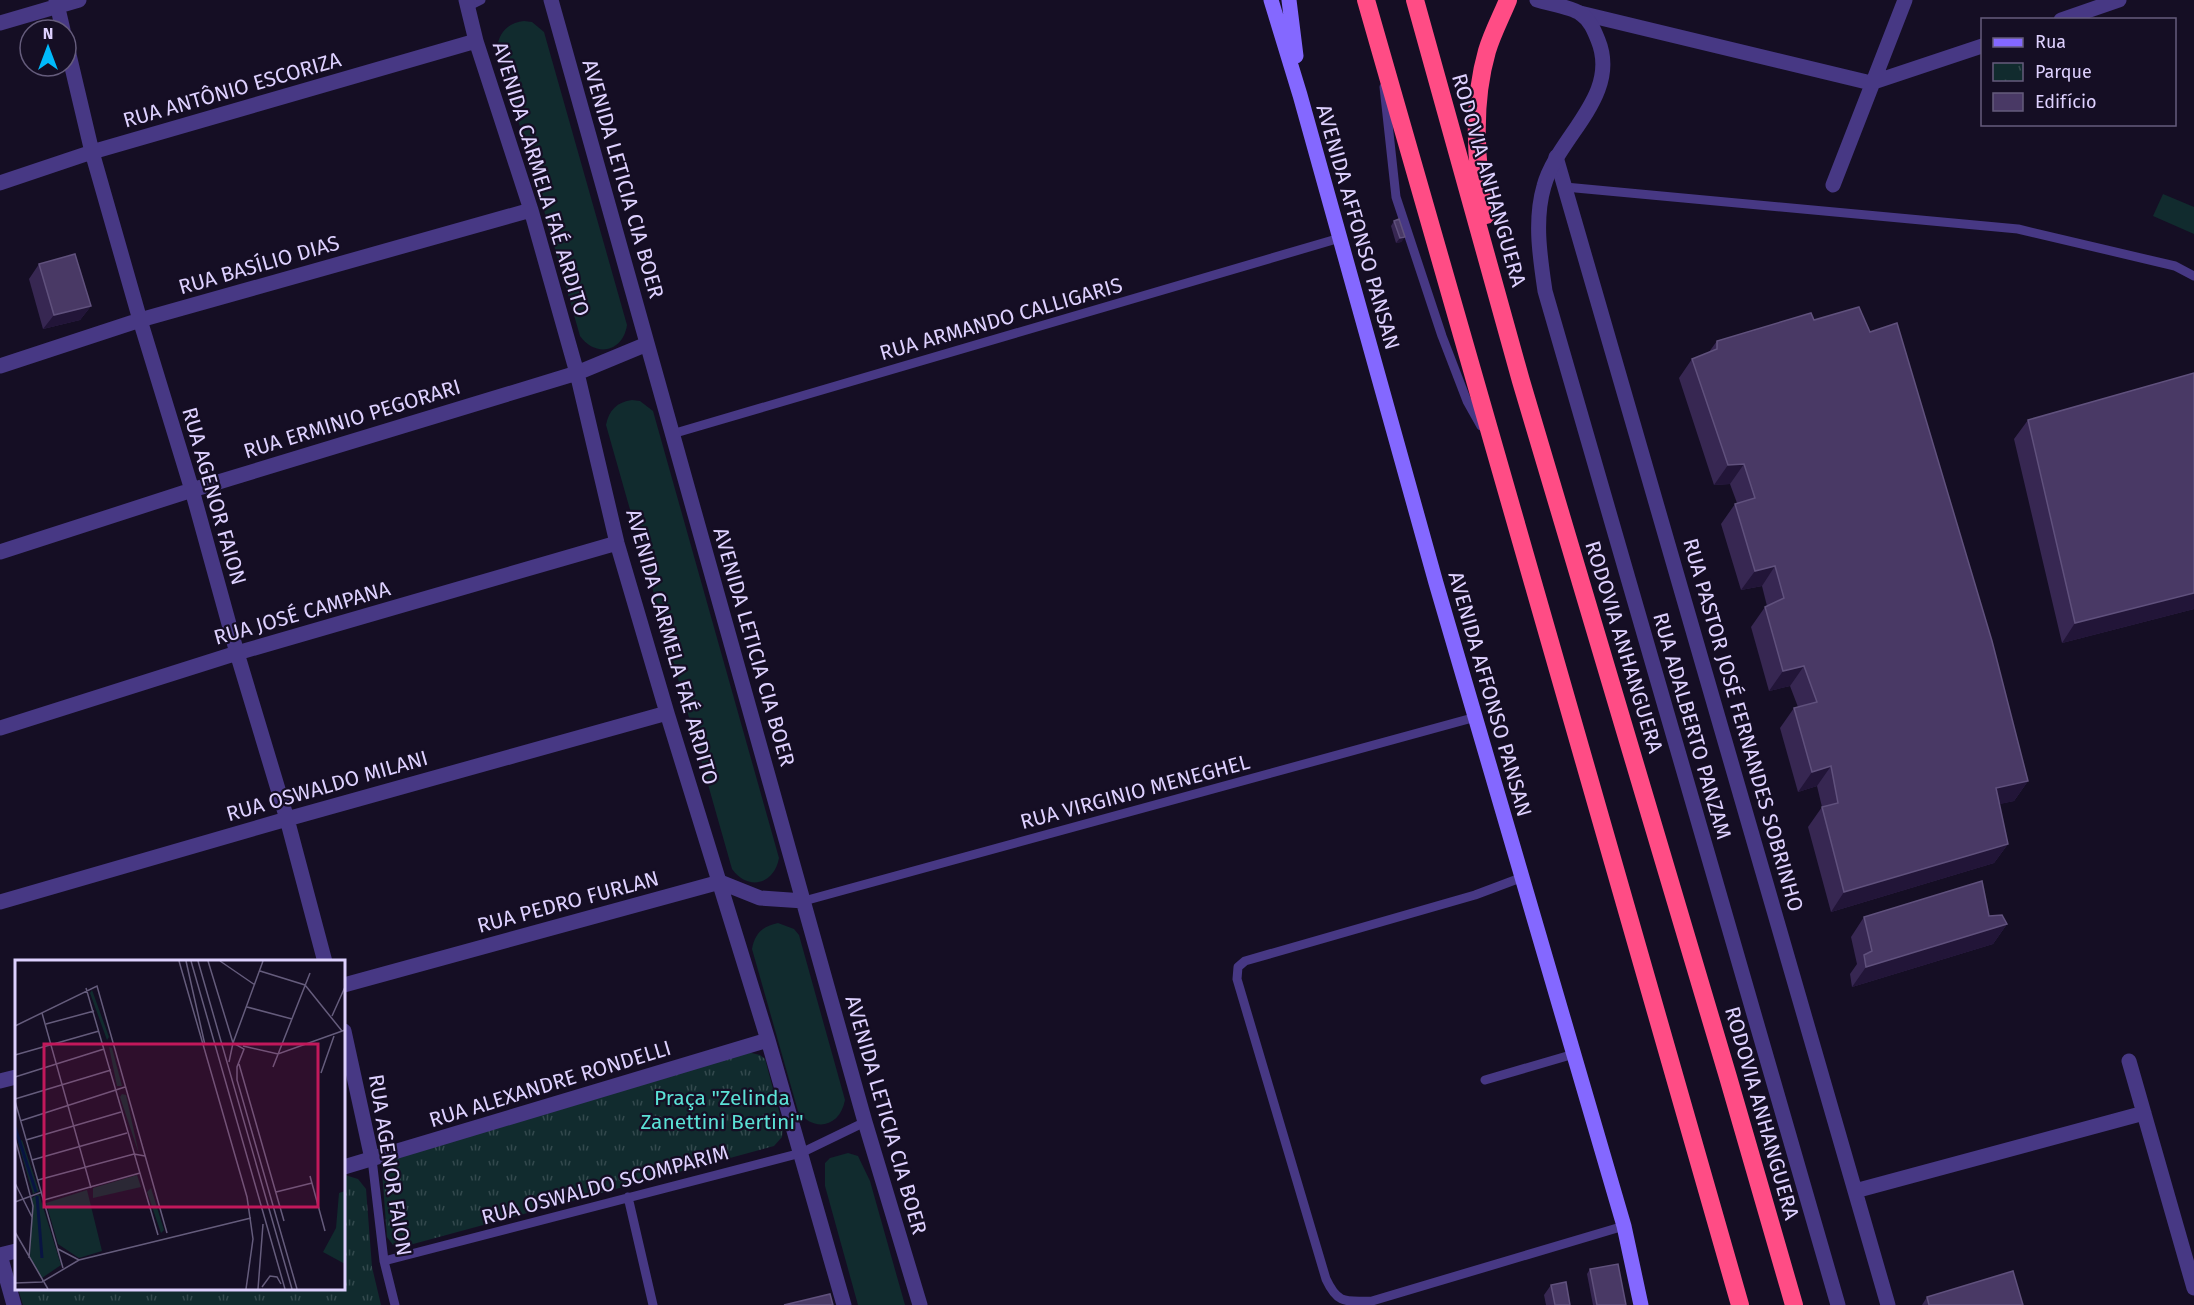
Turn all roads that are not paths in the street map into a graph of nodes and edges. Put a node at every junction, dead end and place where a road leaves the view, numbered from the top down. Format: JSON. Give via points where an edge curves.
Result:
{"nodes":[{"id":1,"x":79,"y":0,"type":"edge"},
{"id":2,"x":551,"y":0,"type":"edge"},
{"id":3,"x":1271,"y":0,"type":"edge"},
{"id":4,"x":1289,"y":0,"type":"edge"},
{"id":5,"x":1366,"y":0,"type":"edge"},
{"id":6,"x":1415,"y":0,"type":"edge"},
{"id":7,"x":1508,"y":0,"type":"edge"},
{"id":8,"x":1537,"y":0,"type":"edge"},
{"id":9,"x":1905,"y":0,"type":"edge"},
{"id":10,"x":2119,"y":0,"type":"edge"},
{"id":11,"x":471,"y":2,"type":"edge"},
{"id":12,"x":57,"y":3,"type":"edge"},
{"id":13,"x":1580,"y":13,"type":"junction"},
{"id":14,"x":60,"y":18,"type":"edge"},
{"id":15,"x":2067,"y":18,"type":"edge"},
{"id":16,"x":0,"y":23,"type":"edge"},
{"id":17,"x":476,"y":41,"type":"junction"},
{"id":18,"x":1981,"y":47,"type":"edge"},
{"id":19,"x":1383,"y":61,"type":"junction"},
{"id":20,"x":75,"y":78,"type":"edge"},
{"id":21,"x":1871,"y":83,"type":"junction"},
{"id":22,"x":1300,"y":94,"type":"junction"},
{"id":23,"x":92,"y":152,"type":"junction"},
{"id":24,"x":1556,"y":157,"type":"junction"},
{"id":25,"x":0,"y":183,"type":"edge"},
{"id":26,"x":1833,"y":185,"type":"dead end"},
{"id":27,"x":1565,"y":187,"type":"junction"},
{"id":28,"x":531,"y":210,"type":"junction"},
{"id":29,"x":1340,"y":238,"type":"junction"},
{"id":30,"x":2194,"y":276,"type":"edge"},
{"id":31,"x":140,"y":320,"type":"junction"},
{"id":32,"x":647,"y":344,"type":"junction"},
{"id":33,"x":0,"y":366,"type":"edge"},
{"id":34,"x":577,"y":373,"type":"junction"},
{"id":35,"x":1521,"y":381,"type":"junction"},
{"id":36,"x":672,"y":434,"type":"junction"},
{"id":37,"x":1494,"y":448,"type":"junction"},
{"id":38,"x":192,"y":490,"type":"junction"},
{"id":39,"x":617,"y":543,"type":"junction"},
{"id":40,"x":0,"y":552,"type":"edge"},
{"id":41,"x":237,"y":653,"type":"junction"},
{"id":42,"x":667,"y":712,"type":"junction"},
{"id":43,"x":1476,"y":717,"type":"junction"},
{"id":44,"x":0,"y":728,"type":"edge"},
{"id":45,"x":287,"y":819,"type":"junction"},
{"id":46,"x":1523,"y":877,"type":"junction"},
{"id":47,"x":720,"y":882,"type":"junction"},
{"id":48,"x":804,"y":901,"type":"junction"},
{"id":49,"x":0,"y":902,"type":"edge"},
{"id":50,"x":325,"y":960,"type":"edge"},
{"id":51,"x":345,"y":985,"type":"edge"},
{"id":52,"x":345,"y":1036,"type":"edge"},
{"id":53,"x":768,"y":1040,"type":"junction"},
{"id":54,"x":1574,"y":1054,"type":"junction"},
{"id":55,"x":2129,"y":1061,"type":"dead end"},
{"id":56,"x":15,"y":1077,"type":"edge"},
{"id":57,"x":1485,"y":1080,"type":"dead end"},
{"id":58,"x":0,"y":1081,"type":"edge"},
{"id":59,"x":2144,"y":1113,"type":"junction"},
{"id":60,"x":865,"y":1122,"type":"junction"},
{"id":61,"x":801,"y":1153,"type":"junction"},
{"id":62,"x":372,"y":1159,"type":"junction"},
{"id":63,"x":345,"y":1167,"type":"edge"},
{"id":64,"x":1856,"y":1191,"type":"junction"},
{"id":65,"x":628,"y":1197,"type":"junction"},
{"id":66,"x":1624,"y":1226,"type":"junction"},
{"id":67,"x":15,"y":1251,"type":"edge"},
{"id":68,"x":0,"y":1255,"type":"edge"},
{"id":69,"x":384,"y":1261,"type":"junction"},
{"id":70,"x":2194,"y":1288,"type":"edge"},
{"id":71,"x":14,"y":1305,"type":"edge"},
{"id":72,"x":395,"y":1305,"type":"edge"},
{"id":73,"x":652,"y":1305,"type":"edge"},
{"id":74,"x":844,"y":1305,"type":"edge"},
{"id":75,"x":920,"y":1305,"type":"edge"},
{"id":76,"x":1641,"y":1305,"type":"edge"},
{"id":77,"x":1740,"y":1305,"type":"edge"},
{"id":78,"x":1794,"y":1305,"type":"edge"},
{"id":79,"x":1838,"y":1305,"type":"edge"},
{"id":80,"x":1888,"y":1305,"type":"edge"}],
"edges":[{"from":1,"to":12,"type":"street"},
{"from":2,"to":32,"type":"street","name":"AVENIDA LETICIA CIA BOER"},
{"from":3,"to":22,"type":"main road","name":"AVENIDA AFFONSO PANSAN"},
{"from":4,"to":22,"type":"main road","name":"AVENIDA AFFONSO PANSAN"},
{"from":5,"to":19,"type":"highway"},
{"from":6,"to":35,"type":"highway","name":"RODOVIA ANHANGUERA"},
{"from":7,"to":35,"type":"highway","via":[[1487,51],[1478,100],[1477,135],[1482,198]]},
{"from":8,"to":13,"type":"street"},
{"from":9,"to":21,"type":"street"},
{"from":10,"to":15,"type":"street"},
{"from":11,"to":17,"type":"street","name":"AVENIDA CARMELA FAÉ ARDITO"},
{"from":12,"to":14,"type":"street"},
{"from":12,"to":16,"type":"street"},
{"from":13,"to":21,"type":"street"},
{"from":13,"to":24,"type":"street","name":"RUA ADALBERTO PANZAM","via":[[1593,26],[1603,63],[1594,100]]},
{"from":17,"to":23,"type":"street","name":"RUA ANTÔNIO ESCORIZA"},
{"from":17,"to":28,"type":"street","name":"AVENIDA CARMELA FAÉ ARDITO"},
{"from":18,"to":21,"type":"street"},
{"from":19,"to":37,"type":"highway"},
{"from":19,"to":37,"type":"lane","via":[[1396,197],[1467,401]]},
{"from":20,"to":23,"type":"street","name":"RUA AGENOR FAION"},
{"from":21,"to":26,"type":"street"},
{"from":22,"to":29,"type":"main road","name":"AVENIDA AFFONSO PANSAN"},
{"from":23,"to":25,"type":"street","name":"RUA ANTÔNIO ESCORIZA"},
{"from":23,"to":31,"type":"street","name":"RUA AGENOR FAION"},
{"from":24,"to":27,"type":"street","name":"RUA PASTOR JOSÉ FERNANDES SOBRINHO"},
{"from":24,"to":79,"type":"street","name":"RUA ADALBERTO PANZAM","via":[[1544,185],[1539,221],[1545,291]]},
{"from":27,"to":30,"type":"lane","via":[[2018,229],[2175,266]]},
{"from":27,"to":64,"type":"street","name":"RUA PASTOR JOSÉ FERNANDES SOBRINHO"},
{"from":28,"to":31,"type":"street","name":"RUA BASÍLIO DIAS"},
{"from":28,"to":34,"type":"street","name":"AVENIDA CARMELA FAÉ ARDITO"},
{"from":29,"to":36,"type":"lane","name":"RUA ARMANDO CALLIGARIS"},
{"from":29,"to":43,"type":"main road","name":"AVENIDA AFFONSO PANSAN"},
{"from":31,"to":33,"type":"street","name":"RUA BASÍLIO DIAS"},
{"from":31,"to":38,"type":"street","name":"RUA AGENOR FAION"},
{"from":32,"to":34,"type":"street","name":"RUA ERMINIO PEGORARI"},
{"from":32,"to":36,"type":"street","name":"AVENIDA LETICIA CIA BOER"},
{"from":34,"to":38,"type":"street","name":"RUA ERMINIO PEGORARI"},
{"from":34,"to":39,"type":"street","name":"AVENIDA CARMELA FAÉ ARDITO"},
{"from":35,"to":78,"type":"highway","name":"RODOVIA ANHANGUERA"},
{"from":36,"to":48,"type":"street","name":"AVENIDA LETICIA CIA BOER"},
{"from":37,"to":77,"type":"highway"},
{"from":38,"to":40,"type":"street","name":"RUA ERMINIO PEGORARI"},
{"from":38,"to":41,"type":"street","name":"RUA AGENOR FAION"},
{"from":39,"to":41,"type":"street","name":"RUA JOSÉ CAMPANA"},
{"from":39,"to":42,"type":"street","name":"AVENIDA CARMELA FAÉ ARDITO"},
{"from":41,"to":44,"type":"street","name":"RUA JOSÉ CAMPANA"},
{"from":41,"to":45,"type":"street","name":"RUA AGENOR FAION"},
{"from":42,"to":45,"type":"street","name":"RUA OSWALDO MILANI"},
{"from":42,"to":47,"type":"street","name":"AVENIDA CARMELA FAÉ ARDITO"},
{"from":43,"to":46,"type":"main road","name":"AVENIDA AFFONSO PANSAN"},
{"from":43,"to":48,"type":"lane","name":"RUA VIRGINIO MENEGHEL"},
{"from":45,"to":49,"type":"street","name":"RUA OSWALDO MILANI"},
{"from":45,"to":50,"type":"street","name":"RUA AGENOR FAION"},
{"from":46,"to":54,"type":"main road","name":"AVENIDA AFFONSO PANSAN"},
{"from":46,"to":66,"type":"lane","via":[[1474,895],[1245,961],[1238,967],[1237,979],[1332,1293],[1346,1301],[1372,1300]]},
{"from":47,"to":48,"type":"street","via":[[760,898]]},
{"from":47,"to":51,"type":"street","name":"RUA PEDRO FURLAN"},
{"from":47,"to":53,"type":"street","name":"AVENIDA CARMELA FAÉ ARDITO"},
{"from":48,"to":60,"type":"street","name":"AVENIDA LETICIA CIA BOER"},
{"from":52,"to":62,"type":"street","name":"RUA AGENOR FAION"},
{"from":53,"to":61,"type":"street","name":"AVENIDA CARMELA FAÉ ARDITO"},
{"from":53,"to":62,"type":"street","name":"RUA ALEXANDRE RONDELLI"},
{"from":54,"to":57,"type":"lane"},
{"from":54,"to":66,"type":"main road","name":"AVENIDA AFFONSO PANSAN"},
{"from":55,"to":59,"type":"street"},
{"from":56,"to":58,"type":"street"},
{"from":59,"to":64,"type":"street"},
{"from":59,"to":70,"type":"street"},
{"from":60,"to":61,"type":"lane","name":"RUA OSWALDO SCOMPARIM"},
{"from":60,"to":75,"type":"street","name":"AVENIDA LETICIA CIA BOER"},
{"from":61,"to":65,"type":"lane","name":"RUA OSWALDO SCOMPARIM"},
{"from":61,"to":74,"type":"street","name":"AVENIDA CARMELA FAÉ ARDITO"},
{"from":62,"to":63,"type":"street","name":"RUA ALEXANDRE RONDELLI"},
{"from":62,"to":69,"type":"lane","name":"RUA AGENOR FAION"},
{"from":64,"to":80,"type":"street","name":"RUA PASTOR JOSÉ FERNANDES SOBRINHO"},
{"from":65,"to":69,"type":"lane","name":"RUA OSWALDO SCOMPARIM"},
{"from":65,"to":73,"type":"lane"},
{"from":66,"to":76,"type":"main road","name":"AVENIDA AFFONSO PANSAN"},
{"from":67,"to":68,"type":"street"},
{"from":68,"to":71,"type":"street"},
{"from":69,"to":72,"type":"lane","name":"RUA AGENOR FAION"}]}
